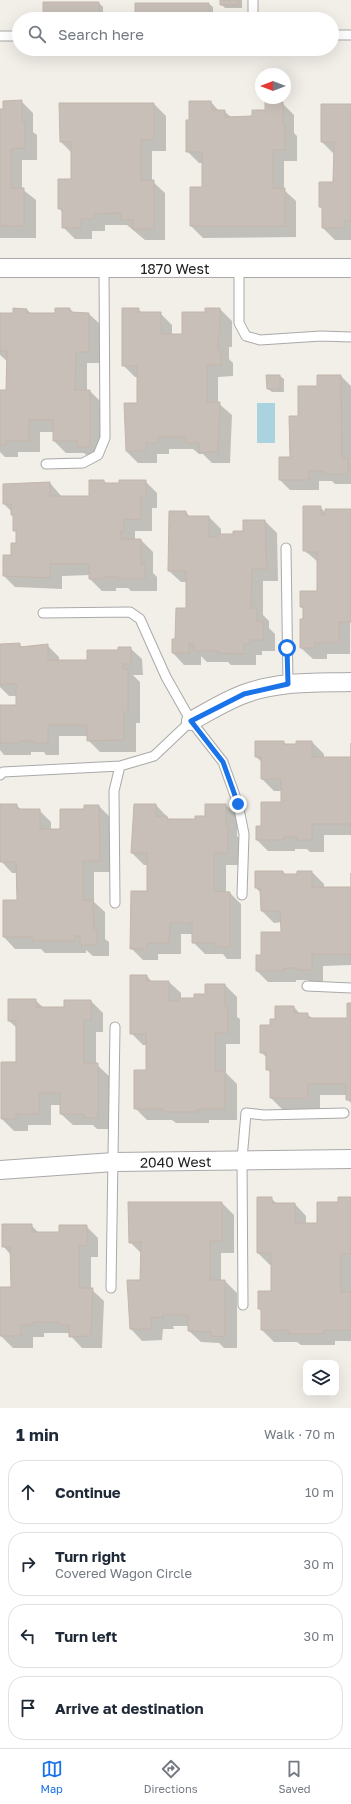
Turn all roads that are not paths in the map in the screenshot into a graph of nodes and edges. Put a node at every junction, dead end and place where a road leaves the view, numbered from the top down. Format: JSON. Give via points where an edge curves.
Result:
{"nodes":[{"id":1,"x":253,"y":0,"type":"edge"},
{"id":2,"x":253,"y":12,"type":"edge"},
{"id":3,"x":339,"y":35,"type":"edge"},
{"id":4,"x":351,"y":35,"type":"edge"},
{"id":5,"x":0,"y":36,"type":"edge"},
{"id":6,"x":12,"y":36,"type":"edge"},
{"id":7,"x":0,"y":268,"type":"edge"},
{"id":8,"x":104,"y":268,"type":"junction"},
{"id":9,"x":239,"y":268,"type":"junction"},
{"id":10,"x":351,"y":268,"type":"edge"},
{"id":11,"x":351,"y":337,"type":"edge"},
{"id":12,"x":46,"y":464,"type":"dead end"},
{"id":13,"x":286,"y":548,"type":"dead end"},
{"id":14,"x":43,"y":613,"type":"dead end"},
{"id":15,"x":351,"y":682,"type":"edge"},
{"id":16,"x":288,"y":684,"type":"junction"},
{"id":17,"x":191,"y":721,"type":"junction"},
{"id":18,"x":120,"y":766,"type":"junction"},
{"id":19,"x":0,"y":774,"type":"edge"},
{"id":20,"x":242,"y":895,"type":"dead end"},
{"id":21,"x":115,"y":903,"type":"dead end"},
{"id":22,"x":307,"y":986,"type":"dead end"},
{"id":23,"x":351,"y":988,"type":"edge"},
{"id":24,"x":116,"y":1027,"type":"dead end"},
{"id":25,"x":344,"y":1113,"type":"dead end"},
{"id":26,"x":242,"y":1159,"type":"junction"},
{"id":27,"x":351,"y":1159,"type":"edge"},
{"id":28,"x":114,"y":1162,"type":"junction"},
{"id":29,"x":0,"y":1170,"type":"edge"},
{"id":30,"x":111,"y":1288,"type":"dead end"},
{"id":31,"x":243,"y":1305,"type":"dead end"}],
"edges":[{"from":1,"to":2,"type":"lane"},
{"from":3,"to":4,"type":"lane"},
{"from":5,"to":6,"type":"lane"},
{"from":7,"to":8,"type":"street","name":"1870 West"},
{"from":8,"to":9,"type":"street","name":"1870 West"},
{"from":8,"to":12,"type":"lane","via":[[106,438],[98,455],[83,463]]},
{"from":9,"to":10,"type":"street","name":"1870 West"},
{"from":9,"to":11,"type":"lane","via":[[239,323],[246,336],[260,340]]},
{"from":13,"to":16,"type":"lane"},
{"from":14,"to":17,"type":"lane","via":[[130,612],[140,618],[166,677]]},
{"from":15,"to":16,"type":"street"},
{"from":16,"to":17,"type":"street","via":[[244,694]]},
{"from":17,"to":18,"type":"lane","via":[[154,756]]},
{"from":17,"to":20,"type":"lane","via":[[223,762],[238,804],[244,834]]},
{"from":18,"to":19,"type":"lane"},
{"from":18,"to":21,"type":"lane","via":[[114,791]]},
{"from":22,"to":23,"type":"lane"},
{"from":24,"to":28,"type":"lane"},
{"from":25,"to":26,"type":"lane","via":[[246,1113]]},
{"from":26,"to":27,"type":"street","name":"2040 West"},
{"from":26,"to":28,"type":"street","name":"2040 West"},
{"from":26,"to":31,"type":"lane"},
{"from":28,"to":29,"type":"street","name":"2040 West"},
{"from":28,"to":30,"type":"lane"}]}
